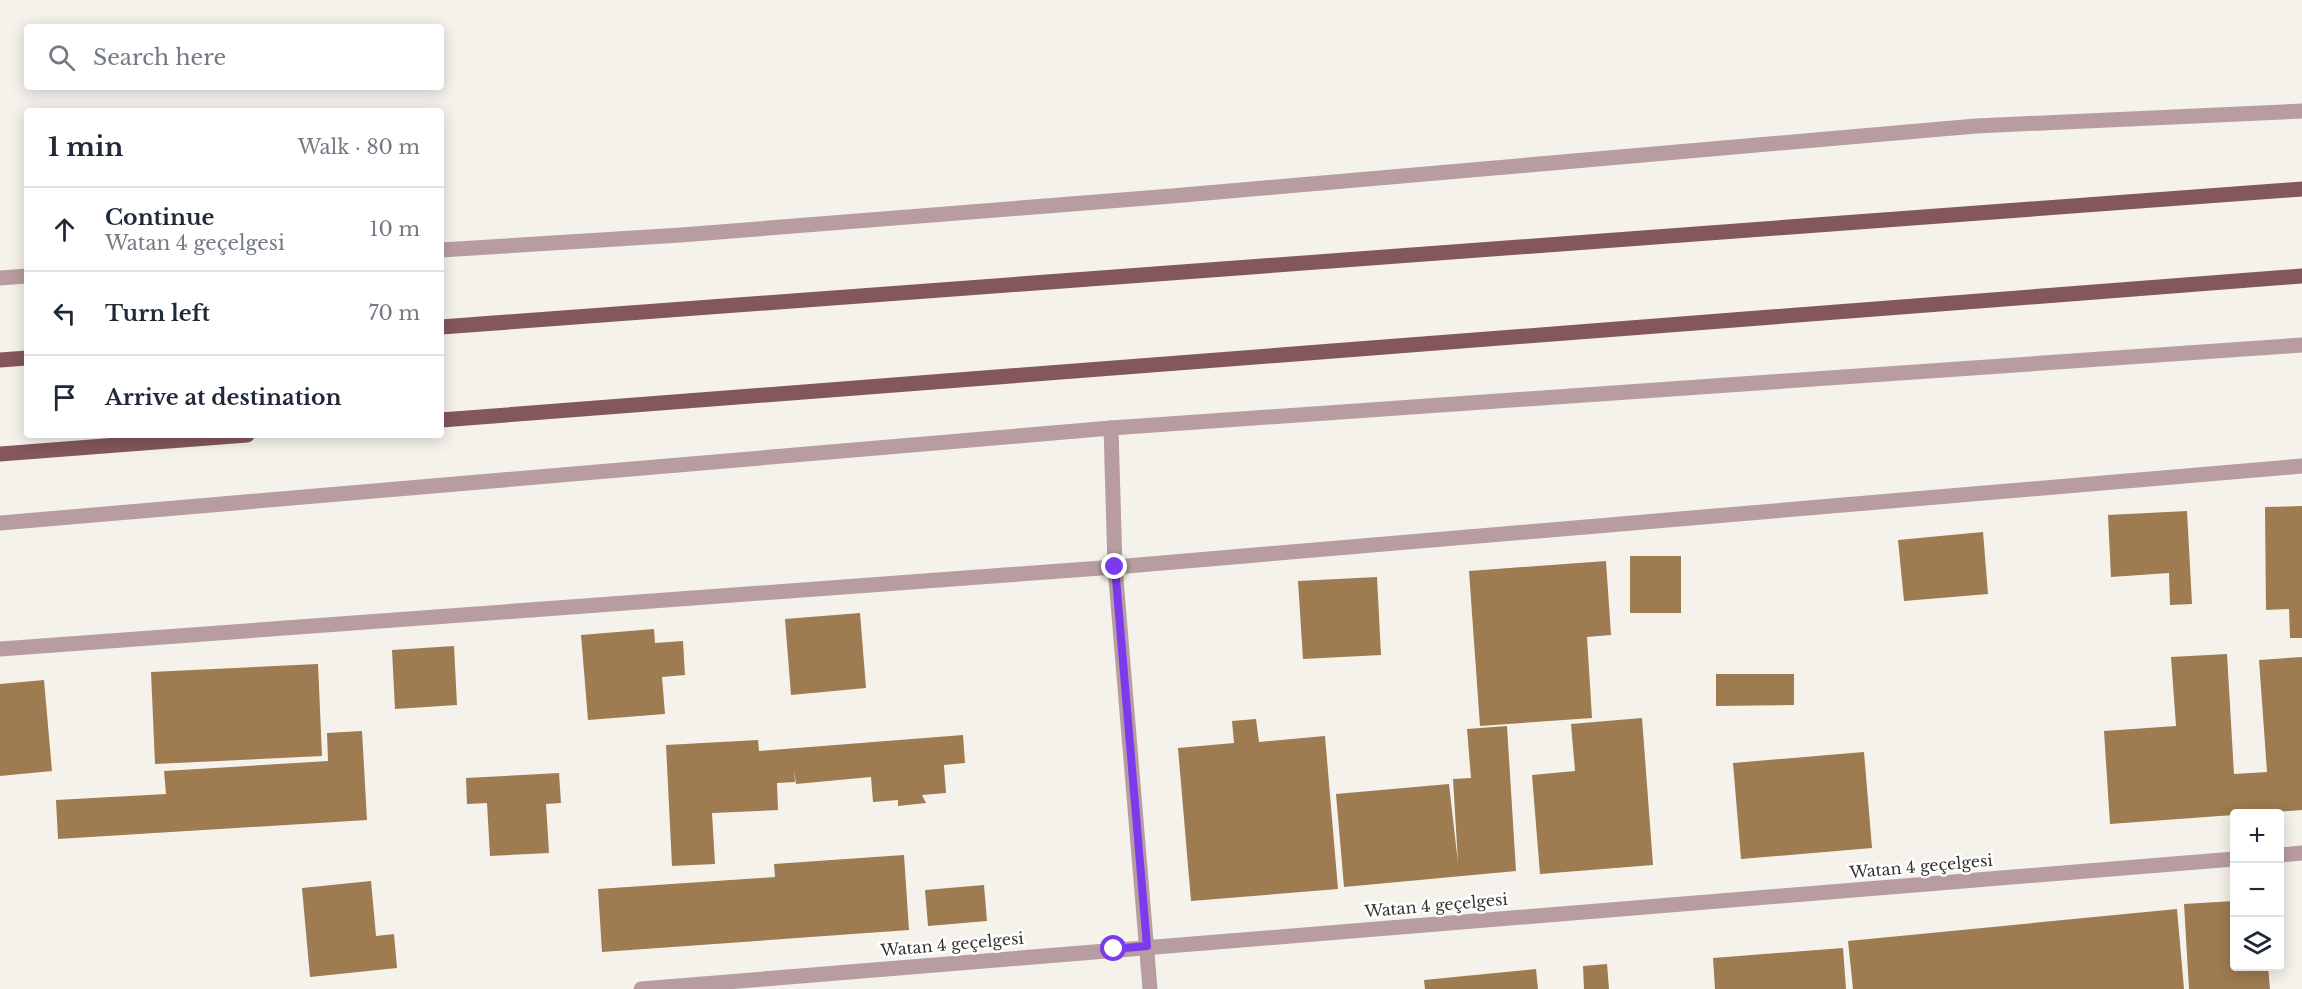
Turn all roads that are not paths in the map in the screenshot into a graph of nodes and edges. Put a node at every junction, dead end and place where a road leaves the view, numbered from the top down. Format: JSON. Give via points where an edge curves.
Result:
{"nodes":[{"id":1,"x":2302,"y":111,"type":"edge"},
{"id":2,"x":2302,"y":189,"type":"edge"},
{"id":3,"x":444,"y":250,"type":"edge"},
{"id":4,"x":24,"y":276,"type":"edge"},
{"id":5,"x":2302,"y":276,"type":"edge"},
{"id":6,"x":0,"y":278,"type":"edge"},
{"id":7,"x":444,"y":327,"type":"edge"},
{"id":8,"x":2302,"y":345,"type":"edge"},
{"id":9,"x":24,"y":358,"type":"edge"},
{"id":10,"x":0,"y":360,"type":"edge"},
{"id":11,"x":444,"y":420,"type":"edge"},
{"id":12,"x":1111,"y":428,"type":"junction"},
{"id":13,"x":208,"y":438,"type":"edge"},
{"id":14,"x":0,"y":454,"type":"edge"},
{"id":15,"x":2302,"y":466,"type":"edge"},
{"id":16,"x":0,"y":523,"type":"edge"},
{"id":17,"x":1115,"y":567,"type":"junction"},
{"id":18,"x":0,"y":649,"type":"edge"},
{"id":19,"x":2302,"y":853,"type":"edge"},
{"id":20,"x":2284,"y":855,"type":"edge"},
{"id":21,"x":2230,"y":859,"type":"edge"},
{"id":22,"x":1147,"y":946,"type":"junction"},
{"id":23,"x":641,"y":989,"type":"edge"},
{"id":24,"x":1150,"y":989,"type":"edge"}],
"edges":[{"from":1,"to":3,"type":"street","via":[[1976,126],[1172,196]]},
{"from":2,"to":7,"type":"main road"},
{"from":4,"to":6,"type":"street"},
{"from":5,"to":11,"type":"main road"},
{"from":8,"to":12,"type":"street"},
{"from":9,"to":10,"type":"main road"},
{"from":12,"to":16,"type":"street"},
{"from":12,"to":17,"type":"street"},
{"from":13,"to":14,"type":"main road"},
{"from":15,"to":17,"type":"street"},
{"from":17,"to":18,"type":"street"},
{"from":17,"to":22,"type":"street"},
{"from":19,"to":20,"type":"street"},
{"from":21,"to":22,"type":"street","name":"Watan 4 geçelgesi"},
{"from":22,"to":23,"type":"street","name":"Watan 4 geçelgesi"},
{"from":22,"to":24,"type":"street"}]}
